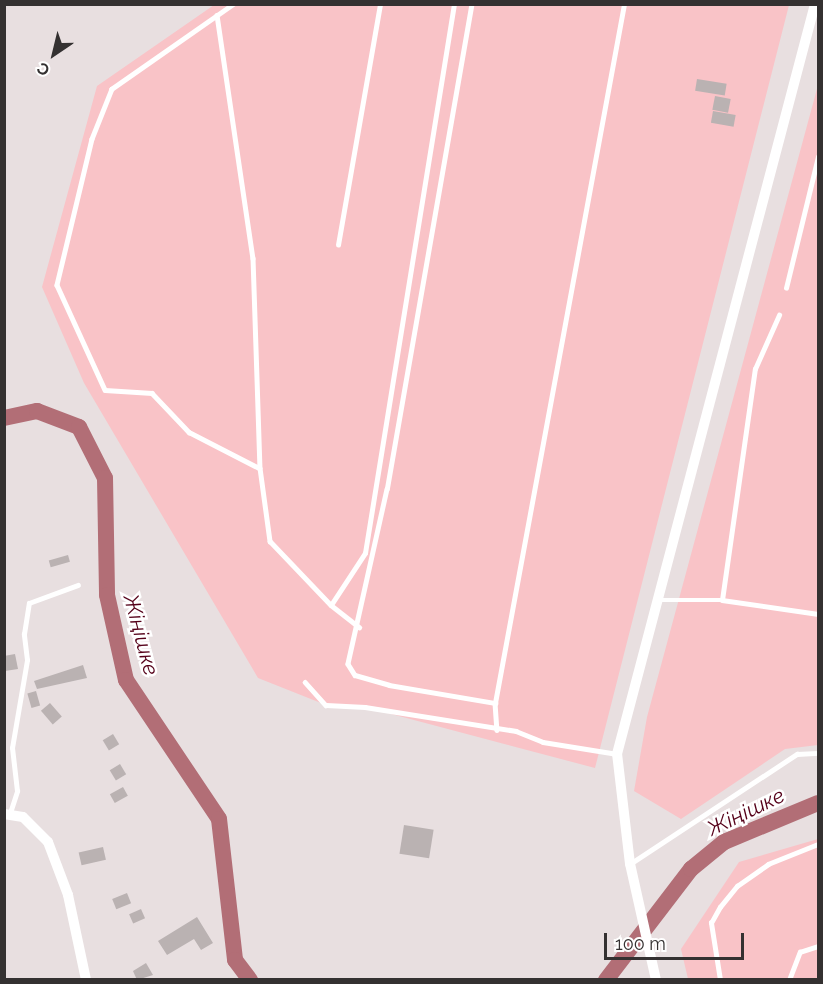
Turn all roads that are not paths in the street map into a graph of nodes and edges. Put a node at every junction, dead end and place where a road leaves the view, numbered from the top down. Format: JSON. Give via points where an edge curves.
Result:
{"nodes":[{"id":1,"x":234,"y":4,"type":"edge"},
{"id":2,"x":380,"y":4,"type":"edge"},
{"id":3,"x":454,"y":4,"type":"edge"},
{"id":4,"x":472,"y":4,"type":"edge"},
{"id":5,"x":624,"y":4,"type":"edge"},
{"id":6,"x":815,"y":4,"type":"edge"},
{"id":7,"x":217,"y":15,"type":"junction"},
{"id":8,"x":819,"y":157,"type":"edge"},
{"id":9,"x":338,"y":245,"type":"dead end"},
{"id":10,"x":786,"y":288,"type":"dead end"},
{"id":11,"x":779,"y":315,"type":"dead end"},
{"id":12,"x":260,"y":468,"type":"junction"},
{"id":13,"x":78,"y":585,"type":"dead end"},
{"id":14,"x":722,"y":600,"type":"junction"},
{"id":15,"x":657,"y":601,"type":"junction"},
{"id":16,"x":332,"y":605,"type":"junction"},
{"id":17,"x":819,"y":614,"type":"edge"},
{"id":18,"x":359,"y":627,"type":"junction"},
{"id":19,"x":305,"y":682,"type":"dead end"},
{"id":20,"x":495,"y":703,"type":"junction"},
{"id":21,"x":496,"y":730,"type":"junction"},
{"id":22,"x":819,"y":753,"type":"edge"},
{"id":23,"x":617,"y":754,"type":"junction"},
{"id":24,"x":8,"y":814,"type":"edge"},
{"id":25,"x":819,"y":844,"type":"edge"},
{"id":26,"x":631,"y":868,"type":"junction"},
{"id":27,"x":819,"y":946,"type":"edge"},
{"id":28,"x":86,"y":980,"type":"edge"},
{"id":29,"x":656,"y":980,"type":"edge"},
{"id":30,"x":720,"y":980,"type":"edge"},
{"id":31,"x":789,"y":980,"type":"edge"}],
"edges":[{"from":1,"to":7,"type":"lane"},
{"from":2,"to":9,"type":"lane"},
{"from":3,"to":16,"type":"lane","via":[[365,554]]},
{"from":4,"to":18,"type":"lane"},
{"from":5,"to":20,"type":"lane"},
{"from":6,"to":15,"type":"street"},
{"from":7,"to":12,"type":"lane","via":[[253,258]]},
{"from":7,"to":12,"type":"lane","via":[[146,69],[112,89],[92,139],[57,285],[105,390],[152,393],[189,432]]},
{"from":8,"to":10,"type":"lane"},
{"from":11,"to":14,"type":"lane","via":[[754,369]]},
{"from":12,"to":16,"type":"lane","via":[[270,541]]},
{"from":13,"to":24,"type":"lane","via":[[29,603],[24,634],[27,660],[12,748],[17,791]]},
{"from":14,"to":15,"type":"lane"},
{"from":14,"to":17,"type":"lane"},
{"from":15,"to":23,"type":"street"},
{"from":16,"to":18,"type":"lane"},
{"from":18,"to":20,"type":"lane","via":[[348,664],[355,675],[389,685]]},
{"from":19,"to":21,"type":"lane","via":[[326,705],[365,707]]},
{"from":20,"to":21,"type":"lane"},
{"from":21,"to":23,"type":"lane"},
{"from":22,"to":26,"type":"lane","via":[[797,754]]},
{"from":23,"to":26,"type":"street"},
{"from":24,"to":28,"type":"street","via":[[23,817],[48,842],[68,895]]},
{"from":25,"to":30,"type":"lane","via":[[768,864],[737,886],[720,907],[711,923]]},
{"from":26,"to":29,"type":"street"},
{"from":27,"to":31,"type":"lane","via":[[800,952]]}]}
